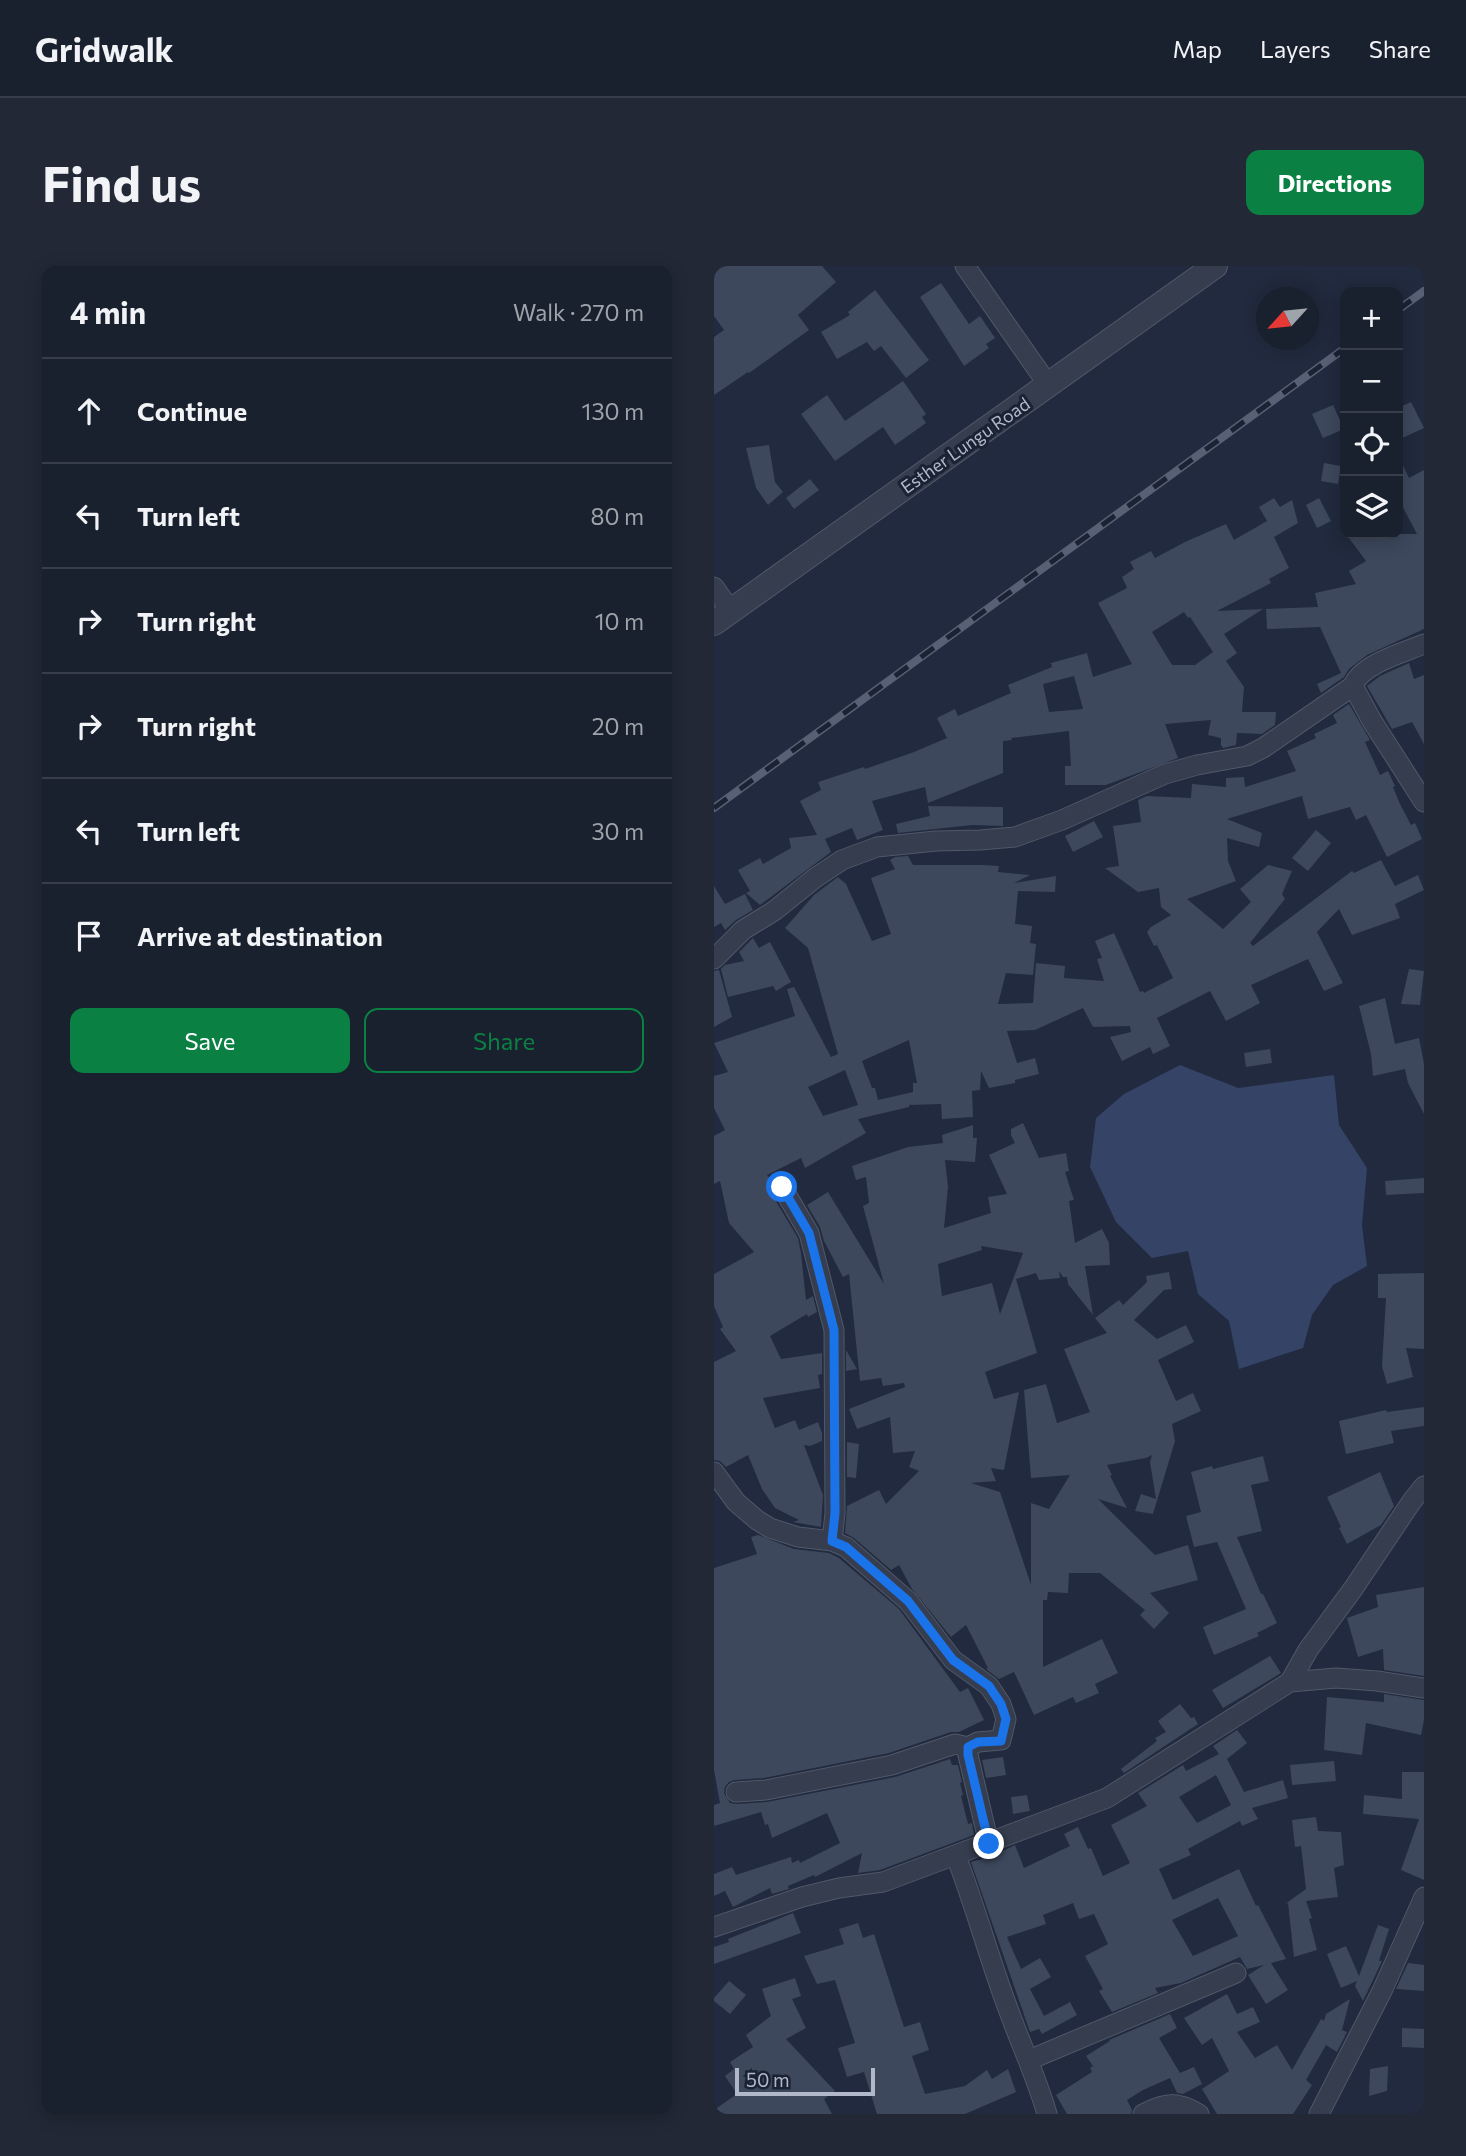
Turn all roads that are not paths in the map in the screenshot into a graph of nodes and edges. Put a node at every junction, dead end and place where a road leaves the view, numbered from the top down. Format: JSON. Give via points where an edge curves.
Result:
{"nodes":[{"id":1,"x":965,"y":266,"type":"edge"},
{"id":2,"x":1214,"y":266,"type":"edge"},
{"id":3,"x":1049,"y":386,"type":"junction"},
{"id":4,"x":714,"y":587,"type":"edge"},
{"id":5,"x":723,"y":617,"type":"edge"},
{"id":6,"x":1424,"y":644,"type":"edge"},
{"id":7,"x":1353,"y":686,"type":"junction"},
{"id":8,"x":1424,"y":802,"type":"edge"},
{"id":9,"x":714,"y":959,"type":"edge"},
{"id":10,"x":782,"y":1187,"type":"dead end"},
{"id":11,"x":714,"y":1472,"type":"edge"},
{"id":12,"x":1424,"y":1486,"type":"edge"},
{"id":13,"x":832,"y":1541,"type":"junction"},
{"id":14,"x":1290,"y":1682,"type":"junction"},
{"id":15,"x":1424,"y":1688,"type":"edge"},
{"id":16,"x":968,"y":1747,"type":"junction"},
{"id":17,"x":736,"y":1792,"type":"dead end"},
{"id":18,"x":989,"y":1844,"type":"junction"},
{"id":19,"x":956,"y":1856,"type":"junction"},
{"id":20,"x":1424,"y":1897,"type":"edge"},
{"id":21,"x":714,"y":1927,"type":"edge"},
{"id":22,"x":1236,"y":1973,"type":"dead end"},
{"id":23,"x":1029,"y":2060,"type":"junction"},
{"id":24,"x":1047,"y":2114,"type":"edge"},
{"id":25,"x":1143,"y":2114,"type":"edge"},
{"id":26,"x":1199,"y":2114,"type":"edge"},
{"id":27,"x":1320,"y":2114,"type":"edge"}],
"edges":[{"from":1,"to":3,"type":"street"},
{"from":2,"to":3,"type":"street","name":"Esther Lungu Road"},
{"from":3,"to":5,"type":"street","name":"Esther Lungu Road"},
{"from":4,"to":5,"type":"street"},
{"from":6,"to":7,"type":"street","via":[[1360,673]]},
{"from":7,"to":8,"type":"street"},
{"from":7,"to":9,"type":"street","via":[[1247,756],[1165,774],[1014,837],[877,847],[842,860],[743,930]]},
{"from":10,"to":13,"type":"street","via":[[809,1233],[834,1330]]},
{"from":11,"to":13,"type":"street","via":[[736,1502],[770,1528]]},
{"from":12,"to":14,"type":"street"},
{"from":13,"to":16,"type":"street","via":[[846,1547],[908,1601],[953,1660],[989,1686],[1001,1704],[1006,1719],[1001,1741]]},
{"from":14,"to":15,"type":"street","via":[[1336,1678]]},
{"from":14,"to":18,"type":"street","via":[[1107,1798]]},
{"from":16,"to":17,"type":"street","via":[[955,1744],[892,1765]]},
{"from":16,"to":18,"type":"street"},
{"from":18,"to":19,"type":"street"},
{"from":19,"to":21,"type":"street","via":[[883,1882],[802,1897]]},
{"from":19,"to":23,"type":"street"},
{"from":20,"to":27,"type":"street"},
{"from":22,"to":23,"type":"street"},
{"from":23,"to":24,"type":"street"},
{"from":25,"to":26,"type":"street","via":[[1175,2104]]}]}
